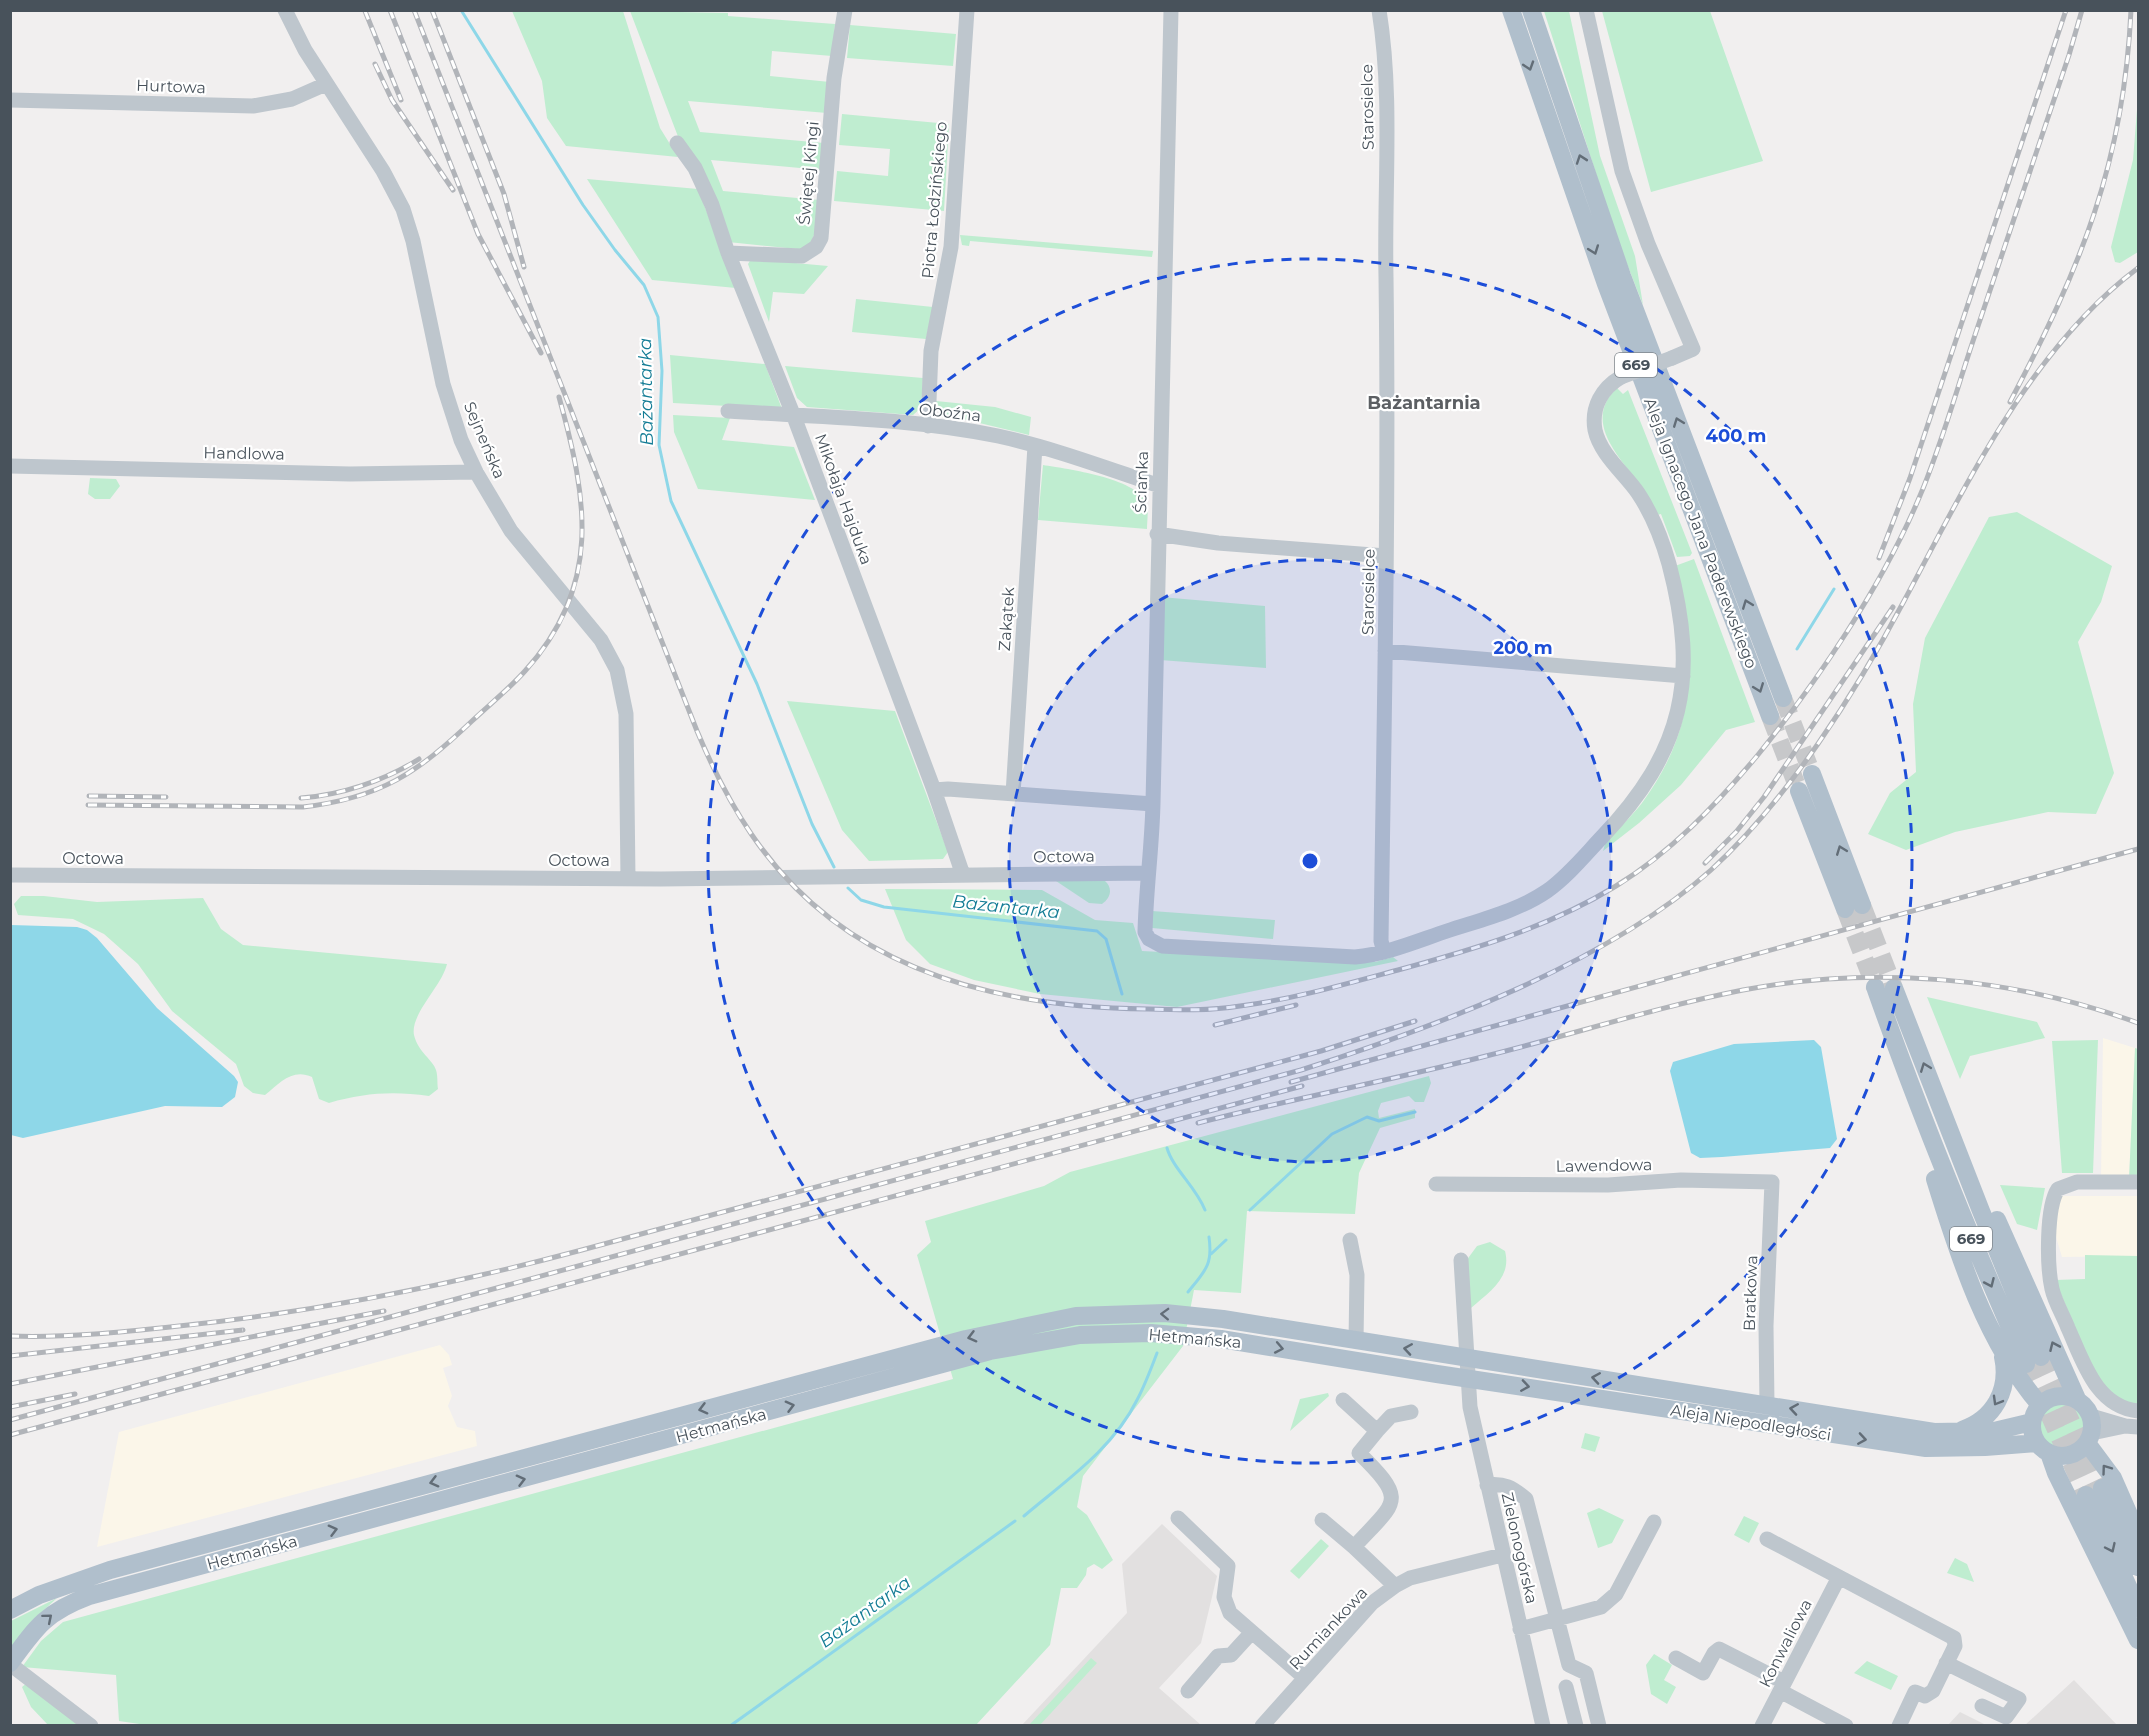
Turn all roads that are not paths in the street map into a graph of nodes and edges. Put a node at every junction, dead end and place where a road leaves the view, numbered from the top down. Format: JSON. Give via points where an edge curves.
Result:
{"nodes":[{"id":1,"x":285,"y":10,"type":"edge"},
{"id":2,"x":844,"y":10,"type":"edge"},
{"id":3,"x":967,"y":10,"type":"edge"},
{"id":4,"x":1172,"y":10,"type":"edge"},
{"id":5,"x":1379,"y":10,"type":"edge"},
{"id":6,"x":1511,"y":10,"type":"edge"},
{"id":7,"x":1532,"y":10,"type":"edge"},
{"id":8,"x":1586,"y":10,"type":"edge"},
{"id":9,"x":326,"y":84,"type":"junction"},
{"id":10,"x":10,"y":100,"type":"edge"},
{"id":11,"x":677,"y":143,"type":"dead end"},
{"id":12,"x":728,"y":253,"type":"junction"},
{"id":13,"x":728,"y":411,"type":"dead end"},
{"id":14,"x":793,"y":414,"type":"junction"},
{"id":15,"x":928,"y":426,"type":"junction"},
{"id":16,"x":1035,"y":446,"type":"junction"},
{"id":17,"x":10,"y":466,"type":"edge"},
{"id":18,"x":476,"y":472,"type":"junction"},
{"id":19,"x":1160,"y":486,"type":"junction"},
{"id":20,"x":1157,"y":534,"type":"junction"},
{"id":21,"x":1386,"y":556,"type":"junction"},
{"id":22,"x":1385,"y":651,"type":"junction"},
{"id":23,"x":1683,"y":676,"type":"junction"},
{"id":24,"x":1783,"y":698,"type":"tunnel mouth"},
{"id":25,"x":1770,"y":716,"type":"tunnel mouth"},
{"id":26,"x":1812,"y":774,"type":"tunnel mouth"},
{"id":27,"x":934,"y":790,"type":"junction"},
{"id":28,"x":1799,"y":791,"type":"tunnel mouth"},
{"id":29,"x":1013,"y":794,"type":"junction"},
{"id":30,"x":1153,"y":804,"type":"junction"},
{"id":31,"x":1147,"y":873,"type":"junction"},
{"id":32,"x":10,"y":875,"type":"edge"},
{"id":33,"x":963,"y":875,"type":"junction"},
{"id":34,"x":628,"y":878,"type":"junction"},
{"id":35,"x":1384,"y":952,"type":"junction"},
{"id":36,"x":1875,"y":987,"type":"tunnel mouth"},
{"id":37,"x":1894,"y":988,"type":"tunnel mouth"},
{"id":38,"x":1920,"y":1113,"type":"junction"},
{"id":39,"x":1947,"y":1122,"type":"junction"},
{"id":40,"x":1772,"y":1182,"type":"joint"},
{"id":41,"x":2139,"y":1182,"type":"edge"},
{"id":42,"x":1436,"y":1184,"type":"dead end"},
{"id":43,"x":1350,"y":1240,"type":"dead end"},
{"id":44,"x":1461,"y":1260,"type":"dead end"},
{"id":45,"x":1224,"y":1319,"type":"junction"},
{"id":46,"x":1221,"y":1339,"type":"junction"},
{"id":47,"x":1356,"y":1341,"type":"junction"},
{"id":48,"x":2001,"y":1350,"type":"junction"},
{"id":49,"x":1466,"y":1358,"type":"junction"},
{"id":50,"x":1467,"y":1378,"type":"junction"},
{"id":51,"x":2077,"y":1399,"type":"junction"},
{"id":52,"x":1343,"y":1400,"type":"dead end"},
{"id":53,"x":1767,"y":1405,"type":"junction"},
{"id":54,"x":2040,"y":1405,"type":"junction"},
{"id":55,"x":2139,"y":1411,"type":"edge"},
{"id":56,"x":1411,"y":1412,"type":"dead end"},
{"id":57,"x":2032,"y":1422,"type":"junction"},
{"id":58,"x":2132,"y":1426,"type":"edge"},
{"id":59,"x":1377,"y":1431,"type":"junction"},
{"id":60,"x":2090,"y":1431,"type":"junction"},
{"id":61,"x":1956,"y":1432,"type":"junction"},
{"id":62,"x":2043,"y":1448,"type":"junction"},
{"id":63,"x":546,"y":1452,"type":"junction"},
{"id":64,"x":552,"y":1471,"type":"junction"},
{"id":65,"x":1487,"y":1485,"type":"junction"},
{"id":66,"x":1178,"y":1518,"type":"dead end"},
{"id":67,"x":1322,"y":1520,"type":"dead end"},
{"id":68,"x":1654,"y":1522,"type":"dead end"},
{"id":69,"x":2139,"y":1535,"type":"edge"},
{"id":70,"x":1767,"y":1539,"type":"dead end"},
{"id":71,"x":1354,"y":1547,"type":"junction"},
{"id":72,"x":1502,"y":1555,"type":"junction"},
{"id":73,"x":2139,"y":1567,"type":"edge"},
{"id":74,"x":110,"y":1570,"type":"junction"},
{"id":75,"x":1839,"y":1577,"type":"junction"},
{"id":76,"x":1395,"y":1586,"type":"junction"},
{"id":77,"x":89,"y":1596,"type":"junction"},
{"id":78,"x":2139,"y":1608,"type":"edge"},
{"id":79,"x":10,"y":1610,"type":"edge"},
{"id":80,"x":1558,"y":1618,"type":"junction"},
{"id":81,"x":1520,"y":1629,"type":"junction"},
{"id":82,"x":1252,"y":1632,"type":"junction"},
{"id":83,"x":2139,"y":1640,"type":"edge"},
{"id":84,"x":1676,"y":1658,"type":"dead end"},
{"id":85,"x":10,"y":1663,"type":"edge"},
{"id":86,"x":1946,"y":1663,"type":"junction"},
{"id":87,"x":1305,"y":1678,"type":"junction"},
{"id":88,"x":1782,"y":1686,"type":"junction"},
{"id":89,"x":1566,"y":1687,"type":"dead end"},
{"id":90,"x":1188,"y":1691,"type":"dead end"},
{"id":91,"x":1982,"y":1706,"type":"dead end"},
{"id":92,"x":91,"y":1725,"type":"edge"},
{"id":93,"x":1262,"y":1725,"type":"edge"},
{"id":94,"x":1543,"y":1725,"type":"edge"},
{"id":95,"x":1576,"y":1725,"type":"edge"},
{"id":96,"x":1599,"y":1725,"type":"edge"},
{"id":97,"x":1762,"y":1725,"type":"edge"},
{"id":98,"x":1846,"y":1725,"type":"edge"},
{"id":99,"x":1899,"y":1725,"type":"edge"}],
"edges":[{"from":1,"to":9,"type":"street","name":"Sejneńska"},
{"from":2,"to":12,"type":"street","name":"Świętej Kingi","via":[[834,78],[821,238],[816,247],[802,256]]},
{"from":3,"to":15,"type":"street","name":"Piotra Łodzińskiego","via":[[949,270],[931,351]]},
{"from":4,"to":19,"type":"street","name":"Ścianka"},
{"from":5,"to":21,"type":"street","name":"Starosielce","via":[[1387,95]]},
{"from":6,"to":25,"type":"main road","name":"Aleja Ignacego Jana Paderewskiego","number":"669","one_way":true,"via":[[1602,273]]},
{"from":24,"to":7,"type":"main road","name":"Aleja Ignacego Jana Paderewskiego","number":"669","one_way":true,"via":[[1622,276]]},
{"from":8,"to":23,"type":"street","bridge":true,"via":[[1622,171],[1693,349],[1611,383],[1598,401],[1595,431],[1639,495],[1662,541],[1681,621]]},
{"from":9,"to":10,"type":"street","name":"Hurtowa","via":[[292,99],[253,106]]},
{"from":9,"to":18,"type":"street","name":"Sejneńska","via":[[403,209],[419,263],[443,384]]},
{"from":11,"to":12,"type":"street","name":"Mikołaja Hajduka","via":[[695,168]]},
{"from":12,"to":14,"type":"street","name":"Mikołaja Hajduka"},
{"from":13,"to":14,"type":"street","name":"Oboźna"},
{"from":14,"to":15,"type":"street","name":"Oboźna"},
{"from":14,"to":27,"type":"street","name":"Mikołaja Hajduka"},
{"from":15,"to":16,"type":"street","name":"Oboźna"},
{"from":16,"to":19,"type":"street","name":"Oboźna"},
{"from":16,"to":29,"type":"street","name":"Zakątek"},
{"from":17,"to":18,"type":"street","name":"Handlowa","via":[[350,474]]},
{"from":18,"to":34,"type":"street","name":"Sejneńska","via":[[511,531],[602,640],[617,670],[627,714]]},
{"from":19,"to":20,"type":"street","name":"Ścianka"},
{"from":20,"to":21,"type":"street","via":[[1218,543]]},
{"from":20,"to":30,"type":"street","name":"Ścianka"},
{"from":21,"to":22,"type":"street","name":"Starosielce"},
{"from":22,"to":23,"type":"street"},
{"from":22,"to":35,"type":"street","name":"Starosielce","via":[[1381,940]]},
{"from":23,"to":35,"type":"street","via":[[1674,727],[1656,769],[1623,816],[1572,869],[1547,891],[1526,902]]},
{"from":28,"to":26,"type":"main road","one_way":true,"via":[[1854,907]]},
{"from":27,"to":29,"type":"street"},
{"from":27,"to":33,"type":"street","name":"Mikołaja Hajduka"},
{"from":29,"to":30,"type":"street"},
{"from":30,"to":31,"type":"street","name":"Ścianka"},
{"from":31,"to":33,"type":"street","name":"Octowa"},
{"from":31,"to":35,"type":"street","name":"Ścianka","via":[[1145,932],[1162,946],[1355,957]]},
{"from":32,"to":34,"type":"street","name":"Octowa"},
{"from":33,"to":34,"type":"street","name":"Octowa"},
{"from":36,"to":38,"type":"main road","number":"669"},
{"from":39,"to":37,"type":"main road","number":"669","one_way":true},
{"from":38,"to":39,"type":"main road","number":"669","one_way":true,"via":[[1968,1232],[2033,1360]]},
{"from":38,"to":48,"type":"main road","via":[[1953,1237]]},
{"from":51,"to":39,"type":"main road","one_way":true,"via":[[1978,1176]]},
{"from":40,"to":42,"type":"street","name":"Lawendowa"},
{"from":40,"to":53,"type":"street","name":"Bratkowa"},
{"from":41,"to":55,"type":"street","via":[[2065,1184],[2054,1196],[2050,1279],[2098,1389],[2113,1403]]},
{"from":43,"to":47,"type":"street","via":[[1357,1275]]},
{"from":44,"to":49,"type":"street"},
{"from":45,"to":46,"type":"main road"},
{"from":45,"to":47,"type":"main road","name":"Hetmańska"},
{"from":45,"to":63,"type":"main road","name":"Hetmańska","one_way":true,"via":[[1165,1313],[1076,1316],[987,1333]]},
{"from":46,"to":50,"type":"main road","name":"Hetmańska","one_way":true},
{"from":64,"to":46,"type":"main road","name":"Hetmańska","one_way":true,"via":[[990,1351],[1080,1335],[1151,1333]]},
{"from":49,"to":47,"type":"main road","name":"Hetmańska","one_way":true},
{"from":48,"to":54,"type":"main road"},
{"from":48,"to":61,"type":"main road","one_way":true,"via":[[2005,1371],[2000,1397],[1980,1421]]},
{"from":49,"to":50,"type":"street","name":"Zielonogórska"},
{"from":53,"to":49,"type":"main road","name":"Aleja Niepodległości","one_way":true},
{"from":50,"to":62,"type":"main road","name":"Aleja Niepodległości","one_way":true,"via":[[1909,1446]]},
{"from":50,"to":65,"type":"street","name":"Zielonogórska"},
{"from":51,"to":54,"type":"main road","via":[[2054,1397]]},
{"from":51,"to":60,"type":"main road"},
{"from":52,"to":59,"type":"street"},
{"from":61,"to":53,"type":"main road","name":"Aleja Niepodległości","one_way":true},
{"from":54,"to":57,"type":"main road"},
{"from":56,"to":59,"type":"street","via":[[1391,1416]]},
{"from":57,"to":61,"type":"main road","name":"Aleja Niepodległości","via":[[1994,1431]]},
{"from":57,"to":62,"type":"main road"},
{"from":58,"to":60,"type":"street"},
{"from":59,"to":71,"type":"street","via":[[1359,1453],[1386,1479],[1392,1493],[1391,1506]]},
{"from":60,"to":62,"type":"main road","via":[[2070,1455]]},
{"from":69,"to":60,"type":"main road","one_way":true},
{"from":62,"to":83,"type":"main road"},
{"from":63,"to":64,"type":"main road"},
{"from":63,"to":74,"type":"main road","name":"Hetmańska","one_way":true},
{"from":77,"to":64,"type":"main road","name":"Hetmańska","one_way":true},
{"from":65,"to":72,"type":"street","name":"Zielonogórska"},
{"from":65,"to":80,"type":"street","via":[[1501,1483],[1526,1498]]},
{"from":66,"to":82,"type":"street","via":[[1228,1566],[1224,1597],[1230,1613]]},
{"from":67,"to":71,"type":"street"},
{"from":68,"to":80,"type":"street","via":[[1616,1594],[1601,1607]]},
{"from":70,"to":75,"type":"street"},
{"from":71,"to":76,"type":"street"},
{"from":72,"to":76,"type":"street","name":"Rumiankowa","via":[[1410,1578]]},
{"from":72,"to":81,"type":"street","name":"Zielonogórska"},
{"from":73,"to":78,"type":"main road","one_way":true,"via":[[2094,1491]]},
{"from":74,"to":77,"type":"main road","via":[[104,1584]]},
{"from":74,"to":79,"type":"main road","name":"Hetmańska","via":[[39,1595]]},
{"from":75,"to":86,"type":"street","via":[[1950,1634],[1955,1642]]},
{"from":75,"to":88,"type":"street","name":"Konwaliowa"},
{"from":76,"to":87,"type":"street","name":"Rumiankowa","via":[[1372,1603]]},
{"from":85,"to":77,"type":"main road","name":"Hetmańska","one_way":true,"via":[[35,1629],[61,1606]]},
{"from":80,"to":81,"type":"street"},
{"from":80,"to":96,"type":"street","via":[[1569,1665],[1586,1673]]},
{"from":81,"to":94,"type":"street","name":"Zielonogórska"},
{"from":82,"to":87,"type":"street"},
{"from":82,"to":90,"type":"street","via":[[1231,1655],[1218,1656]]},
{"from":84,"to":88,"type":"street","via":[[1702,1673],[1719,1649]]},
{"from":85,"to":92,"type":"street"},
{"from":86,"to":91,"type":"street","via":[[2019,1699],[2006,1717]]},
{"from":86,"to":99,"type":"street","via":[[1929,1695],[1915,1692]]},
{"from":87,"to":93,"type":"street","name":"Rumiankowa"},
{"from":88,"to":97,"type":"street","name":"Konwaliowa"},
{"from":88,"to":98,"type":"street"},
{"from":89,"to":95,"type":"street"}]}
